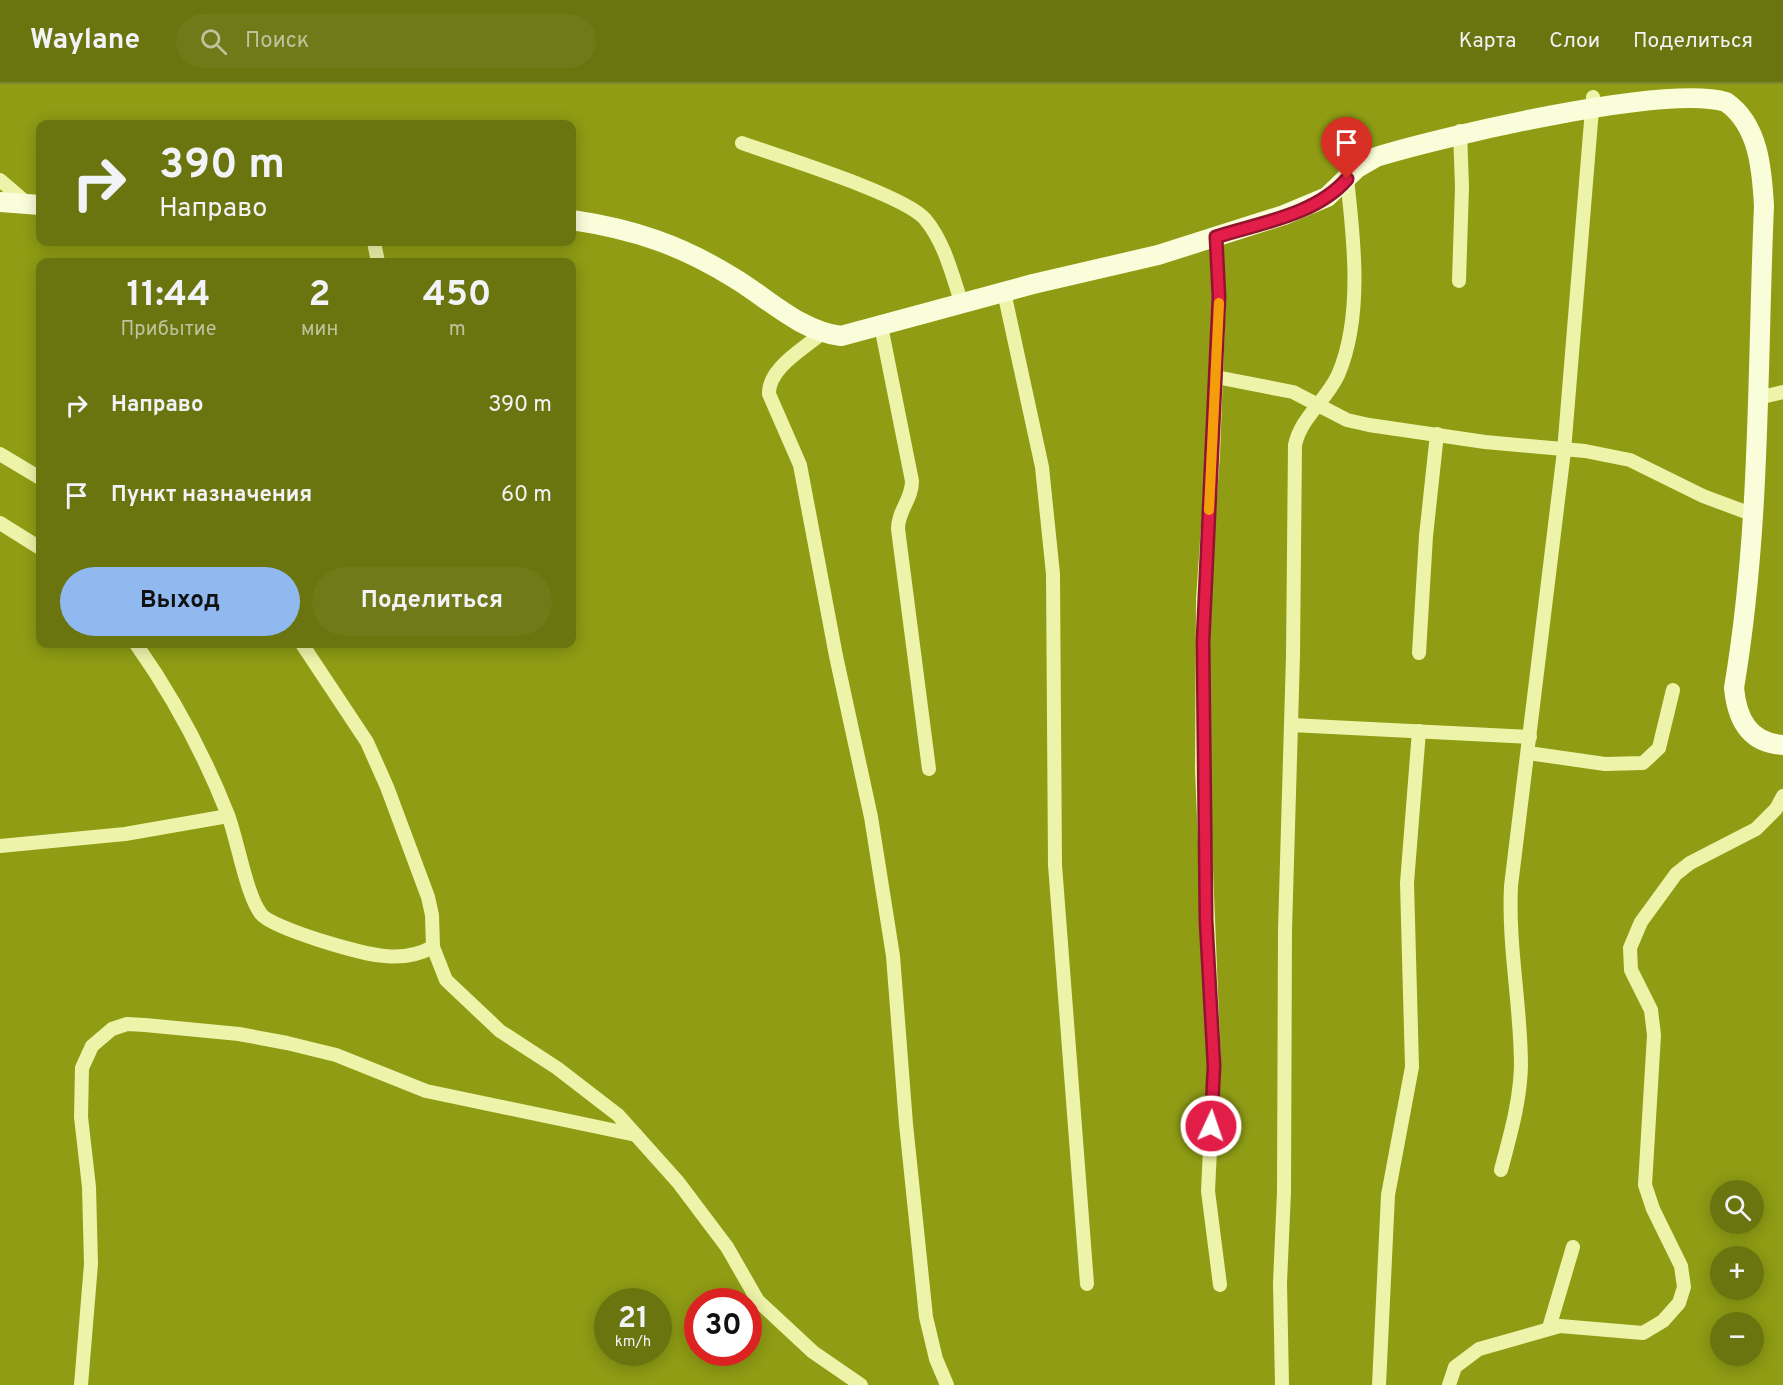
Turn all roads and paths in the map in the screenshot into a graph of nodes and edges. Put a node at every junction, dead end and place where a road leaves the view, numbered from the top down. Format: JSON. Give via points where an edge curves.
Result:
{"nodes":[{"id":1,"x":1593,"y":97,"type":"junction"},
{"id":2,"x":1460,"y":131,"type":"junction"},
{"id":3,"x":742,"y":143,"type":"dead end"},
{"id":4,"x":1347,"y":179,"type":"junction"},
{"id":5,"x":0,"y":180,"type":"edge"},
{"id":6,"x":0,"y":202,"type":"edge"},
{"id":7,"x":35,"y":205,"type":"edge"},
{"id":8,"x":576,"y":221,"type":"edge"},
{"id":9,"x":1216,"y":237,"type":"junction"},
{"id":10,"x":1459,"y":281,"type":"dead end"},
{"id":11,"x":1004,"y":292,"type":"junction"},
{"id":12,"x":962,"y":303,"type":"junction"},
{"id":13,"x":881,"y":326,"type":"junction"},
{"id":14,"x":822,"y":333,"type":"junction"},
{"id":15,"x":1216,"y":377,"type":"junction"},
{"id":16,"x":1783,"y":392,"type":"edge"},
{"id":17,"x":1758,"y":398,"type":"junction"},
{"id":18,"x":1319,"y":404,"type":"junction"},
{"id":19,"x":1437,"y":434,"type":"junction"},
{"id":20,"x":1564,"y":451,"type":"junction"},
{"id":21,"x":0,"y":454,"type":"edge"},
{"id":22,"x":36,"y":476,"type":"edge"},
{"id":23,"x":1754,"y":515,"type":"junction"},
{"id":24,"x":0,"y":523,"type":"edge"},
{"id":25,"x":36,"y":546,"type":"edge"},
{"id":26,"x":139,"y":648,"type":"edge"},
{"id":27,"x":305,"y":648,"type":"edge"},
{"id":28,"x":1419,"y":653,"type":"dead end"},
{"id":29,"x":1673,"y":690,"type":"dead end"},
{"id":30,"x":1291,"y":725,"type":"junction"},
{"id":31,"x":1419,"y":730,"type":"junction"},
{"id":32,"x":1530,"y":737,"type":"junction"},
{"id":33,"x":1783,"y":745,"type":"edge"},
{"id":34,"x":1528,"y":753,"type":"junction"},
{"id":35,"x":929,"y":769,"type":"dead end"},
{"id":36,"x":1783,"y":796,"type":"edge"},
{"id":37,"x":228,"y":816,"type":"junction"},
{"id":38,"x":0,"y":846,"type":"edge"},
{"id":39,"x":433,"y":948,"type":"junction"},
{"id":40,"x":636,"y":1135,"type":"junction"},
{"id":41,"x":1501,"y":1170,"type":"dead end"},
{"id":42,"x":1573,"y":1247,"type":"dead end"},
{"id":43,"x":1087,"y":1284,"type":"dead end"},
{"id":44,"x":1220,"y":1286,"type":"dead end"},
{"id":45,"x":1549,"y":1328,"type":"junction"},
{"id":46,"x":81,"y":1385,"type":"edge"},
{"id":47,"x":861,"y":1385,"type":"edge"},
{"id":48,"x":947,"y":1385,"type":"edge"},
{"id":49,"x":1282,"y":1385,"type":"edge"},
{"id":50,"x":1379,"y":1385,"type":"edge"},
{"id":51,"x":1449,"y":1385,"type":"edge"}],
"edges":[{"from":1,"to":2,"type":"street","via":[[1569,100]]},
{"from":1,"to":17,"type":"street","via":[[1653,90],[1701,92],[1728,103],[1749,130],[1762,167],[1764,206]]},
{"from":1,"to":20,"type":"street"},
{"from":2,"to":4,"type":"street","via":[[1376,157]]},
{"from":2,"to":10,"type":"street"},
{"from":3,"to":12,"type":"street","via":[[873,191],[919,213],[942,247]]},
{"from":4,"to":9,"type":"street","via":[[1316,204]]},
{"from":4,"to":18,"type":"street","via":[[1355,280],[1347,352]]},
{"from":5,"to":7,"type":"street"},
{"from":6,"to":7,"type":"street"},
{"from":8,"to":14,"type":"street","via":[[656,238],[733,277],[798,322]]},
{"from":9,"to":11,"type":"street"},
{"from":9,"to":15,"type":"street"},
{"from":11,"to":12,"type":"street"},
{"from":11,"to":43,"type":"street","via":[[1042,466],[1053,574],[1055,865]]},
{"from":12,"to":13,"type":"street"},
{"from":13,"to":14,"type":"street","via":[[841,336]]},
{"from":13,"to":35,"type":"street","via":[[912,481],[911,496],[899,513],[898,529]]},
{"from":14,"to":48,"type":"street","via":[[775,374],[769,394],[800,465],[871,817],[893,956],[926,1317]]},
{"from":15,"to":18,"type":"street","via":[[1293,392]]},
{"from":15,"to":44,"type":"street","via":[[1203,599],[1203,770],[1214,1066],[1208,1191]]},
{"from":16,"to":17,"type":"street"},
{"from":17,"to":23,"type":"street"},
{"from":18,"to":19,"type":"street","via":[[1347,420]]},
{"from":18,"to":30,"type":"street","via":[[1302,424],[1295,445]]},
{"from":19,"to":20,"type":"street"},
{"from":19,"to":28,"type":"street"},
{"from":20,"to":23,"type":"street","via":[[1630,460],[1703,496]]},
{"from":20,"to":32,"type":"street"},
{"from":21,"to":22,"type":"street"},
{"from":23,"to":33,"type":"street","via":[[1734,688],[1736,709],[1760,741]]},
{"from":24,"to":25,"type":"street"},
{"from":26,"to":37,"type":"street","via":[[185,720]]},
{"from":27,"to":39,"type":"street","via":[[367,742],[387,787],[428,897]]},
{"from":29,"to":34,"type":"street","via":[[1659,748],[1642,763],[1605,764]]},
{"from":30,"to":31,"type":"street"},
{"from":30,"to":49,"type":"street","via":[[1280,1283]]},
{"from":31,"to":32,"type":"street"},
{"from":31,"to":50,"type":"street","via":[[1407,873],[1412,1067],[1388,1195]]},
{"from":32,"to":34,"type":"street"},
{"from":34,"to":41,"type":"street","via":[[1509,920],[1521,1068],[1516,1116]]},
{"from":36,"to":45,"type":"street","via":[[1756,829],[1676,874],[1641,922],[1630,948],[1631,970],[1651,1010],[1654,1035],[1645,1185],[1681,1266],[1682,1295],[1662,1322],[1643,1333],[1571,1325]]},
{"from":37,"to":38,"type":"street","via":[[125,834]]},
{"from":37,"to":39,"type":"street","via":[[250,891],[262,915],[271,922],[384,956],[409,956]]},
{"from":39,"to":40,"type":"street","via":[[446,980],[493,1024],[618,1115]]},
{"from":40,"to":46,"type":"street","via":[[426,1091],[336,1056],[239,1034],[126,1024],[112,1029],[92,1046],[82,1068],[81,1117],[91,1264]]},
{"from":40,"to":47,"type":"street","via":[[727,1246],[758,1301],[813,1353]]},
{"from":42,"to":45,"type":"street"},
{"from":45,"to":51,"type":"street","via":[[1469,1354],[1455,1367]]}]}
